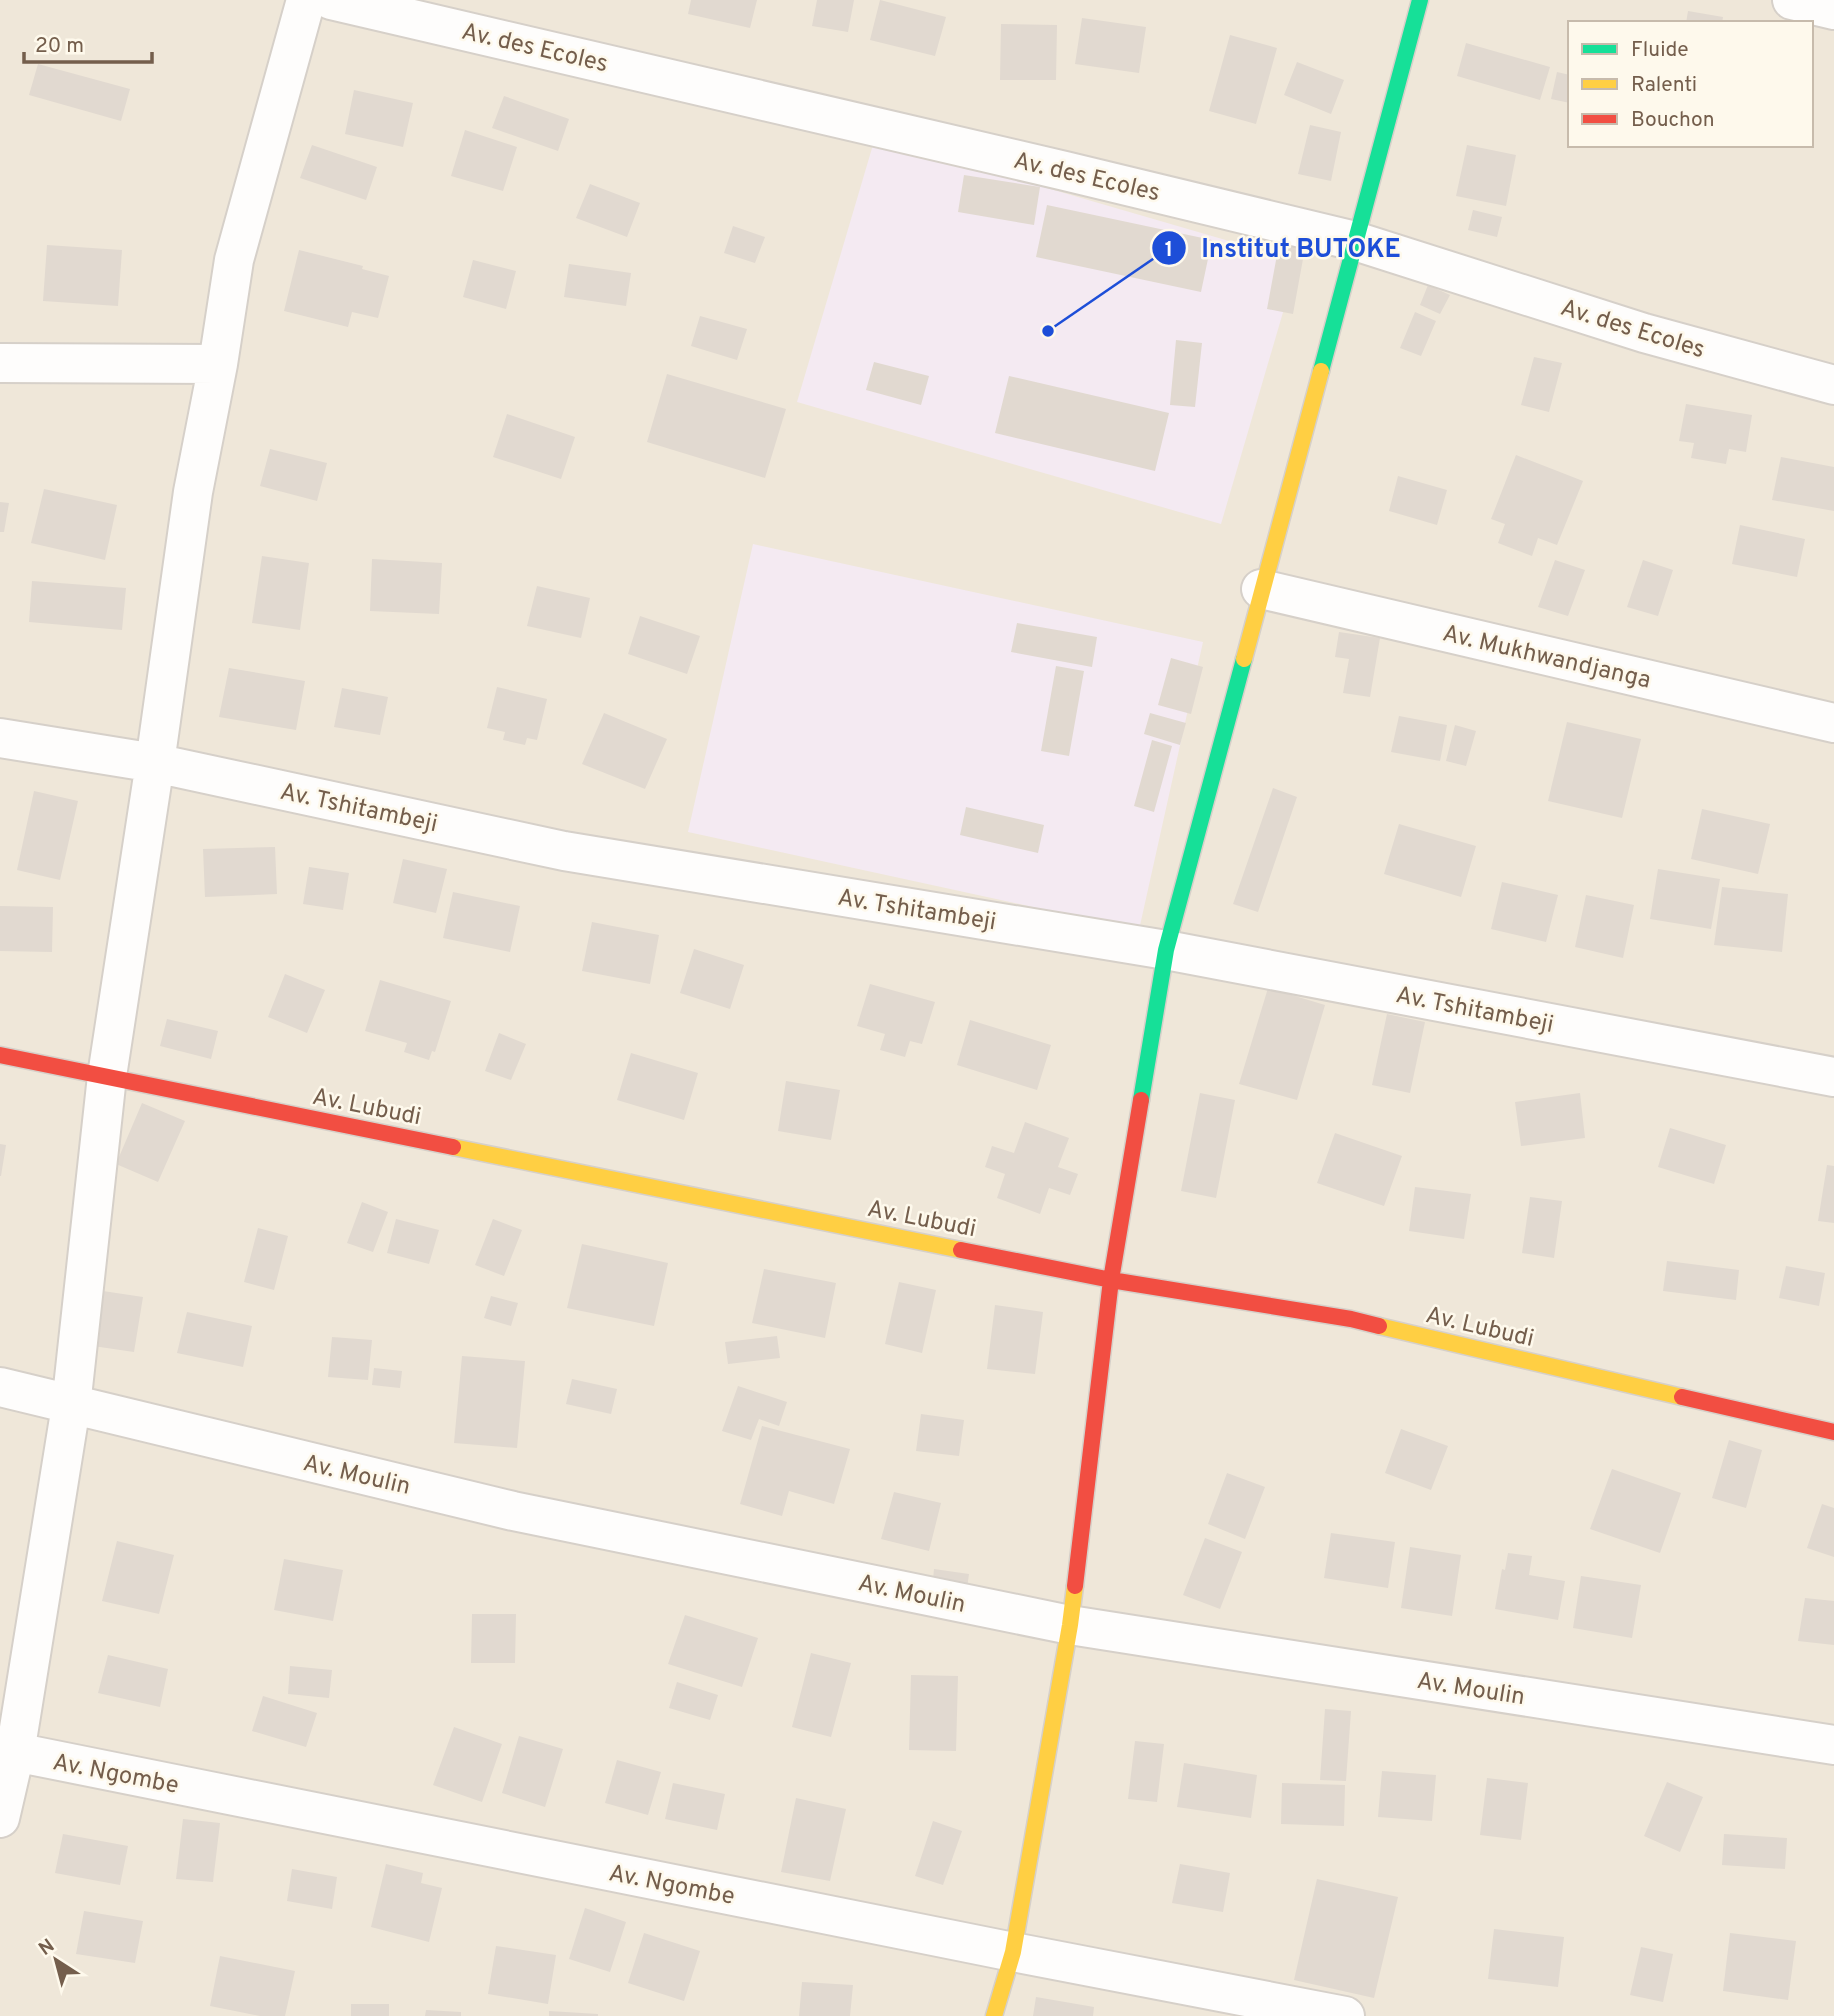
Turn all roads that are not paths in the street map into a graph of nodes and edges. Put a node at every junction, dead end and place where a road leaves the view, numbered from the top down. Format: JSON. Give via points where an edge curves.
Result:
{"nodes":[{"id":1,"x":306,"y":0,"type":"edge"},
{"id":2,"x":331,"y":0,"type":"edge"},
{"id":3,"x":1420,"y":0,"type":"edge"},
{"id":4,"x":1792,"y":0,"type":"edge"},
{"id":5,"x":1834,"y":10,"type":"edge"},
{"id":6,"x":1354,"y":241,"type":"junction"},
{"id":7,"x":0,"y":363,"type":"edge"},
{"id":8,"x":218,"y":364,"type":"junction"},
{"id":9,"x":1834,"y":385,"type":"edge"},
{"id":10,"x":1261,"y":589,"type":"junction"},
{"id":11,"x":1834,"y":723,"type":"edge"},
{"id":12,"x":0,"y":738,"type":"edge"},
{"id":13,"x":155,"y":763,"type":"junction"},
{"id":14,"x":1166,"y":950,"type":"junction"},
{"id":15,"x":0,"y":1055,"type":"edge"},
{"id":16,"x":107,"y":1076,"type":"junction"},
{"id":17,"x":1834,"y":1077,"type":"edge"},
{"id":18,"x":1111,"y":1280,"type":"junction"},
{"id":19,"x":0,"y":1387,"type":"edge"},
{"id":20,"x":71,"y":1406,"type":"junction"},
{"id":21,"x":1834,"y":1432,"type":"edge"},
{"id":22,"x":1070,"y":1625,"type":"junction"},
{"id":23,"x":1834,"y":1745,"type":"edge"},
{"id":24,"x":8,"y":1751,"type":"edge"},
{"id":25,"x":0,"y":1818,"type":"edge"},
{"id":26,"x":1013,"y":1952,"type":"junction"},
{"id":27,"x":994,"y":2016,"type":"edge"},
{"id":28,"x":1345,"y":2016,"type":"edge"}],
"edges":[{"from":1,"to":8,"type":"street","via":[[234,260]]},
{"from":2,"to":6,"type":"street","name":"Av. des Ecoles"},
{"from":3,"to":6,"type":"street"},
{"from":4,"to":5,"type":"street"},
{"from":6,"to":9,"type":"street","name":"Av. des Ecoles","via":[[1644,333]]},
{"from":6,"to":10,"type":"street"},
{"from":7,"to":8,"type":"street"},
{"from":8,"to":13,"type":"street","via":[[193,492]]},
{"from":10,"to":11,"type":"street","name":"Av. Mukhwandjanga"},
{"from":10,"to":14,"type":"street"},
{"from":12,"to":13,"type":"street","name":"Av. Tshitambeji"},
{"from":13,"to":14,"type":"street","name":"Av. Tshitambeji","via":[[564,851]]},
{"from":13,"to":16,"type":"street"},
{"from":14,"to":17,"type":"street","name":"Av. Tshitambeji"},
{"from":14,"to":18,"type":"street"},
{"from":15,"to":16,"type":"street","name":"Av. Lubudi"},
{"from":16,"to":18,"type":"street","name":"Av. Lubudi"},
{"from":16,"to":20,"type":"street"},
{"from":18,"to":21,"type":"street","name":"Av. Lubudi","via":[[1350,1319]]},
{"from":18,"to":22,"type":"street"},
{"from":19,"to":20,"type":"street","name":"Av. Moulin"},
{"from":20,"to":22,"type":"street","name":"Av. Moulin","via":[[513,1511]]},
{"from":20,"to":24,"type":"street"},
{"from":22,"to":23,"type":"street","name":"Av. Moulin"},
{"from":22,"to":26,"type":"street"},
{"from":24,"to":25,"type":"street"},
{"from":24,"to":26,"type":"street","name":"Av. Ngombe"},
{"from":26,"to":27,"type":"street"},
{"from":26,"to":28,"type":"street","name":"Av. Ngombe"}]}
